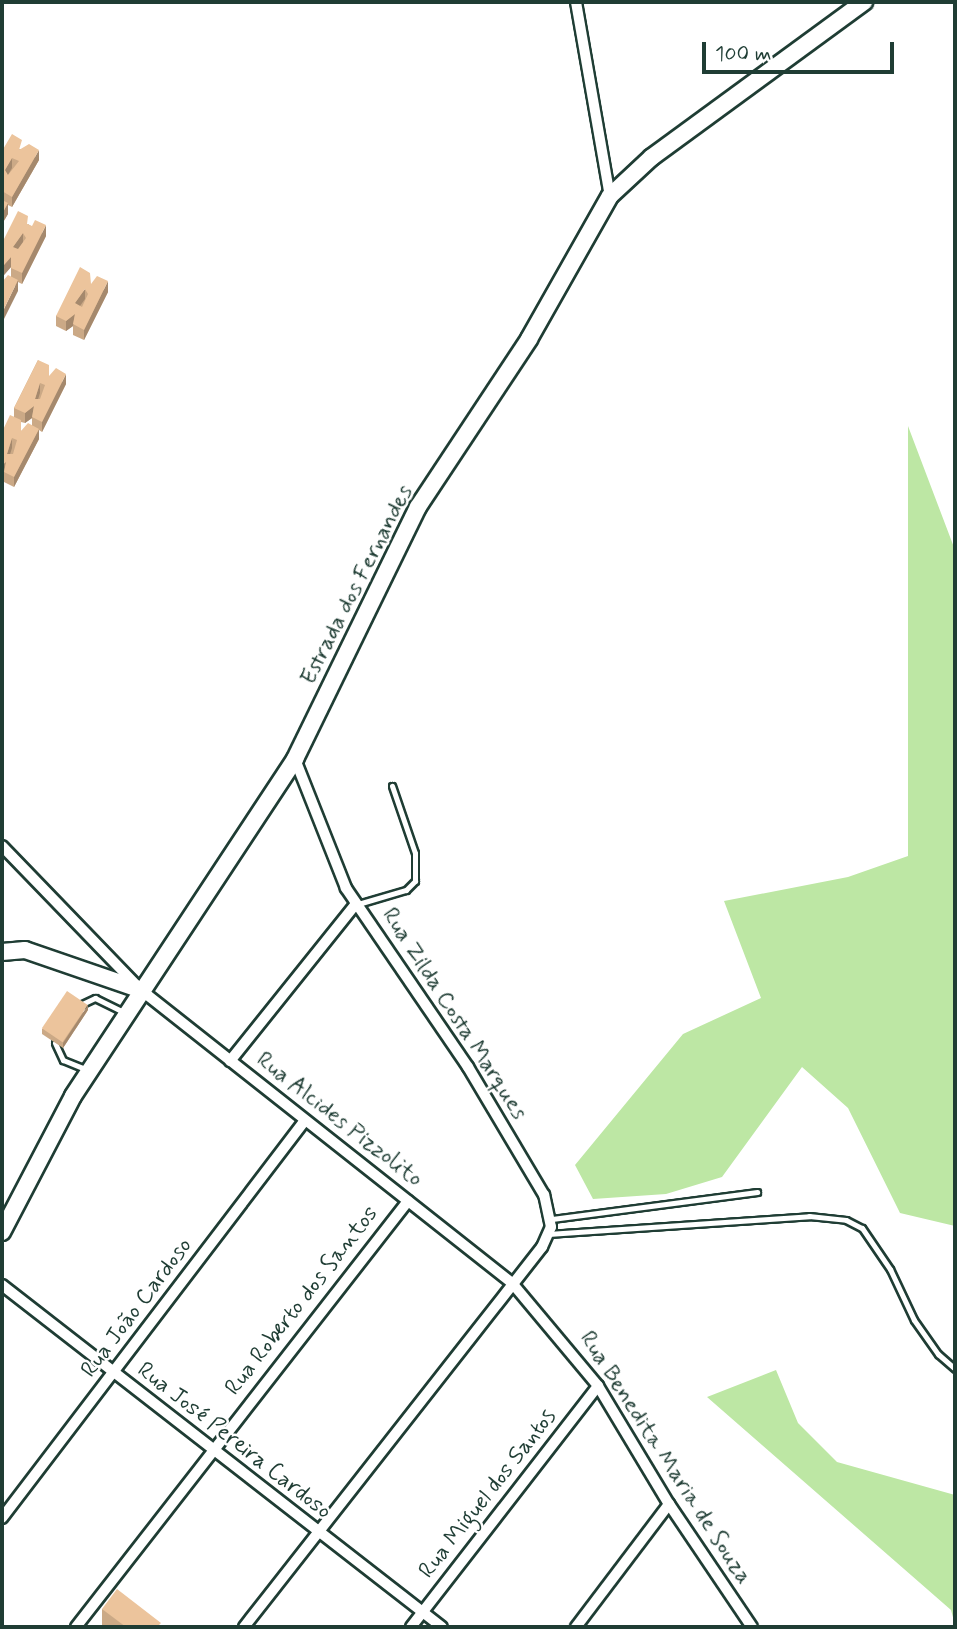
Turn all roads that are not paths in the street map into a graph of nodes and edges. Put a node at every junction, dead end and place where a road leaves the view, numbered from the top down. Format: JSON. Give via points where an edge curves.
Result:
{"nodes":[{"id":1,"x":576,"y":2,"type":"edge"},
{"id":2,"x":864,"y":2,"type":"edge"},
{"id":3,"x":610,"y":196,"type":"junction"},
{"id":4,"x":295,"y":759,"type":"junction"},
{"id":5,"x":392,"y":786,"type":"dead end"},
{"id":6,"x":2,"y":846,"type":"edge"},
{"id":7,"x":356,"y":904,"type":"junction"},
{"id":8,"x":2,"y":952,"type":"edge"},
{"id":9,"x":141,"y":990,"type":"junction"},
{"id":10,"x":80,"y":1005,"type":"edge"},
{"id":11,"x":126,"y":1013,"type":"junction"},
{"id":12,"x":55,"y":1043,"type":"edge"},
{"id":13,"x":230,"y":1061,"type":"junction"},
{"id":14,"x":90,"y":1070,"type":"junction"},
{"id":15,"x":304,"y":1122,"type":"junction"},
{"id":16,"x":757,"y":1192,"type":"dead end"},
{"id":17,"x":408,"y":1201,"type":"junction"},
{"id":18,"x":552,"y":1219,"type":"junction"},
{"id":19,"x":2,"y":1232,"type":"edge"},
{"id":20,"x":548,"y":1234,"type":"junction"},
{"id":21,"x":512,"y":1283,"type":"junction"},
{"id":22,"x":2,"y":1285,"type":"edge"},
{"id":23,"x":955,"y":1368,"type":"edge"},
{"id":24,"x":114,"y":1375,"type":"junction"},
{"id":25,"x":598,"y":1386,"type":"junction"},
{"id":26,"x":211,"y":1451,"type":"junction"},
{"id":27,"x":669,"y":1504,"type":"junction"},
{"id":28,"x":2,"y":1518,"type":"edge"},
{"id":29,"x":318,"y":1533,"type":"junction"},
{"id":30,"x":423,"y":1612,"type":"junction"},
{"id":31,"x":76,"y":1627,"type":"edge"},
{"id":32,"x":244,"y":1627,"type":"edge"},
{"id":33,"x":411,"y":1627,"type":"edge"},
{"id":34,"x":442,"y":1627,"type":"edge"},
{"id":35,"x":576,"y":1627,"type":"edge"},
{"id":36,"x":752,"y":1627,"type":"edge"}],
"edges":[{"from":1,"to":3,"type":"street"},
{"from":2,"to":3,"type":"main road","name":"Estrada dos Fernandes","via":[[662,149]]},
{"from":3,"to":4,"type":"main road","name":"Estrada dos Fernandes","via":[[529,339],[418,507]]},
{"from":4,"to":7,"type":"street","name":"Rua Zilda Costa Marques"},
{"from":4,"to":9,"type":"main road","name":"Estrada dos Fernandes"},
{"from":5,"to":7,"type":"lane","via":[[415,853],[415,881],[406,890]]},
{"from":6,"to":9,"type":"street","name":"Rua Alcides Pizzolito"},
{"from":7,"to":13,"type":"street"},
{"from":7,"to":18,"type":"street","name":"Rua Zilda Costa Marques","via":[[468,1067],[544,1195]]},
{"from":8,"to":9,"type":"main road","via":[[25,950]]},
{"from":9,"to":11,"type":"main road","name":"Estrada dos Fernandes"},
{"from":9,"to":13,"type":"street","name":"Rua Alcides Pizzolito"},
{"from":10,"to":11,"type":"lane","via":[[95,998]]},
{"from":11,"to":14,"type":"main road","name":"Estrada dos Fernandes"},
{"from":12,"to":14,"type":"lane","via":[[63,1060]]},
{"from":13,"to":15,"type":"street","name":"Rua Alcides Pizzolito"},
{"from":14,"to":19,"type":"main road","name":"Estrada dos Fernandes"},
{"from":15,"to":17,"type":"street","name":"Rua Alcides Pizzolito"},
{"from":15,"to":24,"type":"street","name":"Rua João Cardoso"},
{"from":16,"to":18,"type":"lane"},
{"from":17,"to":21,"type":"street","name":"Rua Alcides Pizzolito"},
{"from":17,"to":26,"type":"street","name":"Rua Roberto dos Santos"},
{"from":18,"to":20,"type":"street"},
{"from":20,"to":21,"type":"street"},
{"from":20,"to":23,"type":"lane","via":[[809,1216],[846,1220],[862,1228],[890,1269],[914,1320],[938,1354]]},
{"from":21,"to":25,"type":"street","name":"Rua Benedita Maria de Souza"},
{"from":21,"to":29,"type":"street"},
{"from":22,"to":24,"type":"street","name":"Rua José Pereira Cardoso"},
{"from":24,"to":26,"type":"street","name":"Rua José Pereira Cardoso"},
{"from":24,"to":28,"type":"street","name":"Rua João Cardoso"},
{"from":25,"to":27,"type":"street","name":"Rua Benedita Maria de Souza"},
{"from":25,"to":30,"type":"street","name":"Rua Miguel dos Santos"},
{"from":26,"to":29,"type":"street","name":"Rua José Pereira Cardoso"},
{"from":26,"to":31,"type":"street","name":"Rua Roberto dos Santos"},
{"from":27,"to":35,"type":"street"},
{"from":27,"to":36,"type":"street","name":"Rua Benedita Maria de Souza"},
{"from":29,"to":30,"type":"street","name":"Rua José Pereira Cardoso"},
{"from":29,"to":32,"type":"street"},
{"from":30,"to":33,"type":"street","name":"Rua Miguel dos Santos"},
{"from":30,"to":34,"type":"street","name":"Rua José Pereira Cardoso"}]}
